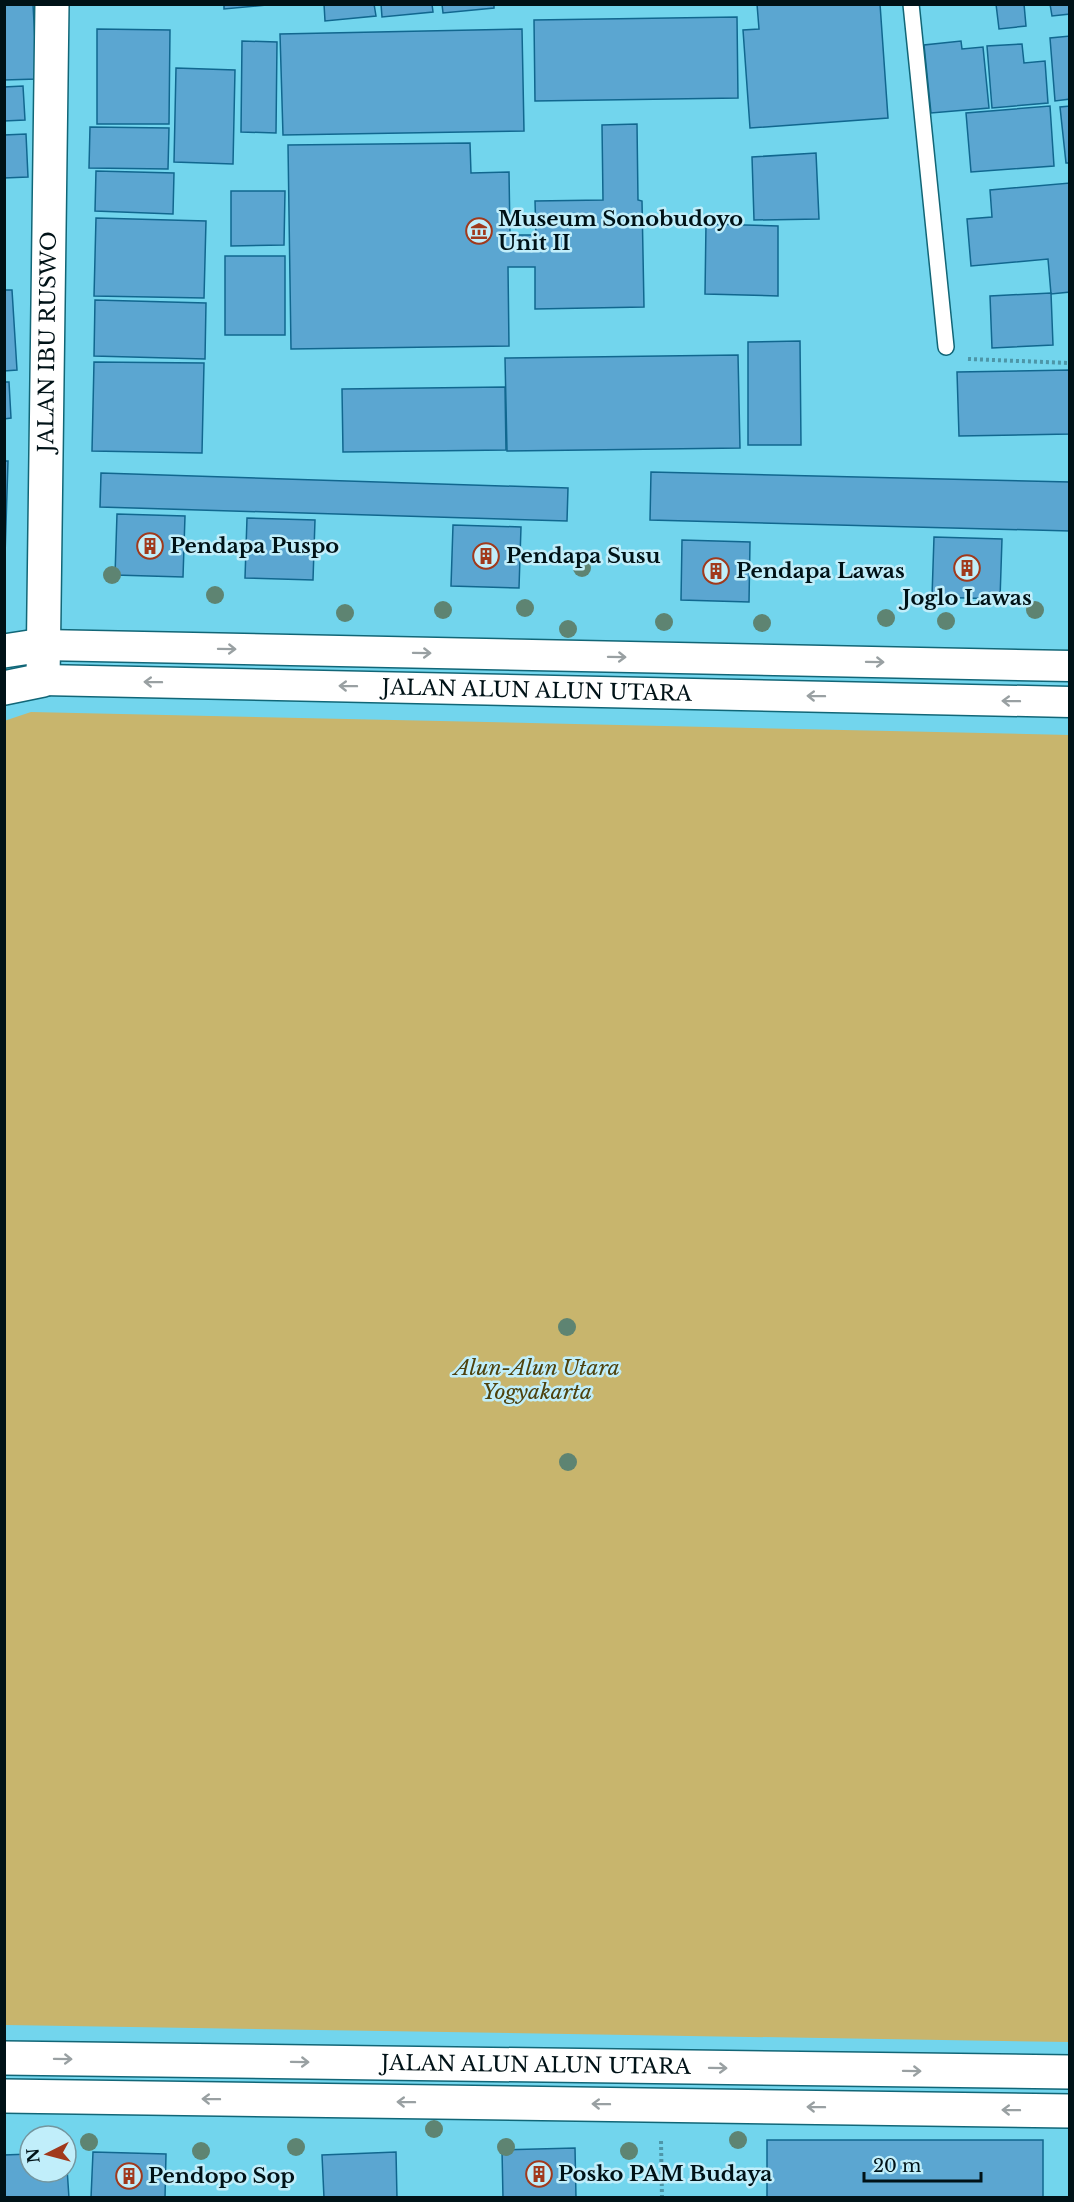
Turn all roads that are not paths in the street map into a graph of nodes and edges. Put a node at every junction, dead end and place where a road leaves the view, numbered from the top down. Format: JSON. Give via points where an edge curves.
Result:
{"nodes":[{"id":1,"x":52,"y":4,"type":"edge"},
{"id":2,"x":911,"y":4,"type":"edge"},
{"id":3,"x":945,"y":347,"type":"road end"},
{"id":4,"x":43,"y":645,"type":"junction"},
{"id":5,"x":4,"y":651,"type":"edge"},
{"id":6,"x":552,"y":655,"type":"junction"},
{"id":7,"x":1070,"y":666,"type":"edge"},
{"id":8,"x":43,"y":680,"type":"junction"},
{"id":9,"x":4,"y":688,"type":"edge"},
{"id":10,"x":551,"y":690,"type":"junction"},
{"id":11,"x":1070,"y":702,"type":"edge"},
{"id":12,"x":4,"y":2058,"type":"edge"},
{"id":13,"x":259,"y":2061,"type":"junction"},
{"id":14,"x":659,"y":2067,"type":"junction"},
{"id":15,"x":875,"y":2070,"type":"junction"},
{"id":16,"x":1070,"y":2072,"type":"edge"},
{"id":17,"x":4,"y":2096,"type":"edge"},
{"id":18,"x":260,"y":2100,"type":"junction"},
{"id":19,"x":660,"y":2105,"type":"junction"},
{"id":20,"x":875,"y":2108,"type":"junction"},
{"id":21,"x":1070,"y":2111,"type":"edge"}],
"edges":[{"from":1,"to":4,"type":"street","name":"JALAN IBU RUSWO"},
{"from":2,"to":3,"type":"lane"},
{"from":4,"to":5,"type":"street","name":"JALAN ALUN ALUN UTARA"},
{"from":4,"to":6,"type":"street","name":"JALAN ALUN ALUN UTARA","one_way":true},
{"from":4,"to":8,"type":"street","name":"JALAN IBU RUSWO"},
{"from":6,"to":7,"type":"street","name":"JALAN ALUN ALUN UTARA","one_way":true},
{"from":6,"to":10,"type":"street"},
{"from":8,"to":9,"type":"street","name":"JALAN ALUN ALUN UTARA"},
{"from":10,"to":8,"type":"street","name":"JALAN ALUN ALUN UTARA","one_way":true},
{"from":11,"to":10,"type":"street","name":"JALAN ALUN ALUN UTARA","one_way":true},
{"from":12,"to":13,"type":"street","name":"JALAN ALUN ALUN UTARA","one_way":true},
{"from":13,"to":14,"type":"street","name":"JALAN ALUN ALUN UTARA","one_way":true},
{"from":13,"to":18,"type":"street"},
{"from":14,"to":15,"type":"street","name":"JALAN ALUN ALUN UTARA","one_way":true},
{"from":14,"to":19,"type":"street"},
{"from":15,"to":16,"type":"street","name":"JALAN ALUN ALUN UTARA","one_way":true},
{"from":15,"to":20,"type":"street"},
{"from":18,"to":17,"type":"street","name":"JALAN ALUN ALUN UTARA","one_way":true},
{"from":19,"to":18,"type":"street","name":"JALAN ALUN ALUN UTARA","one_way":true},
{"from":20,"to":19,"type":"street","name":"JALAN ALUN ALUN UTARA","one_way":true},
{"from":21,"to":20,"type":"street","name":"JALAN ALUN ALUN UTARA","one_way":true}]}
